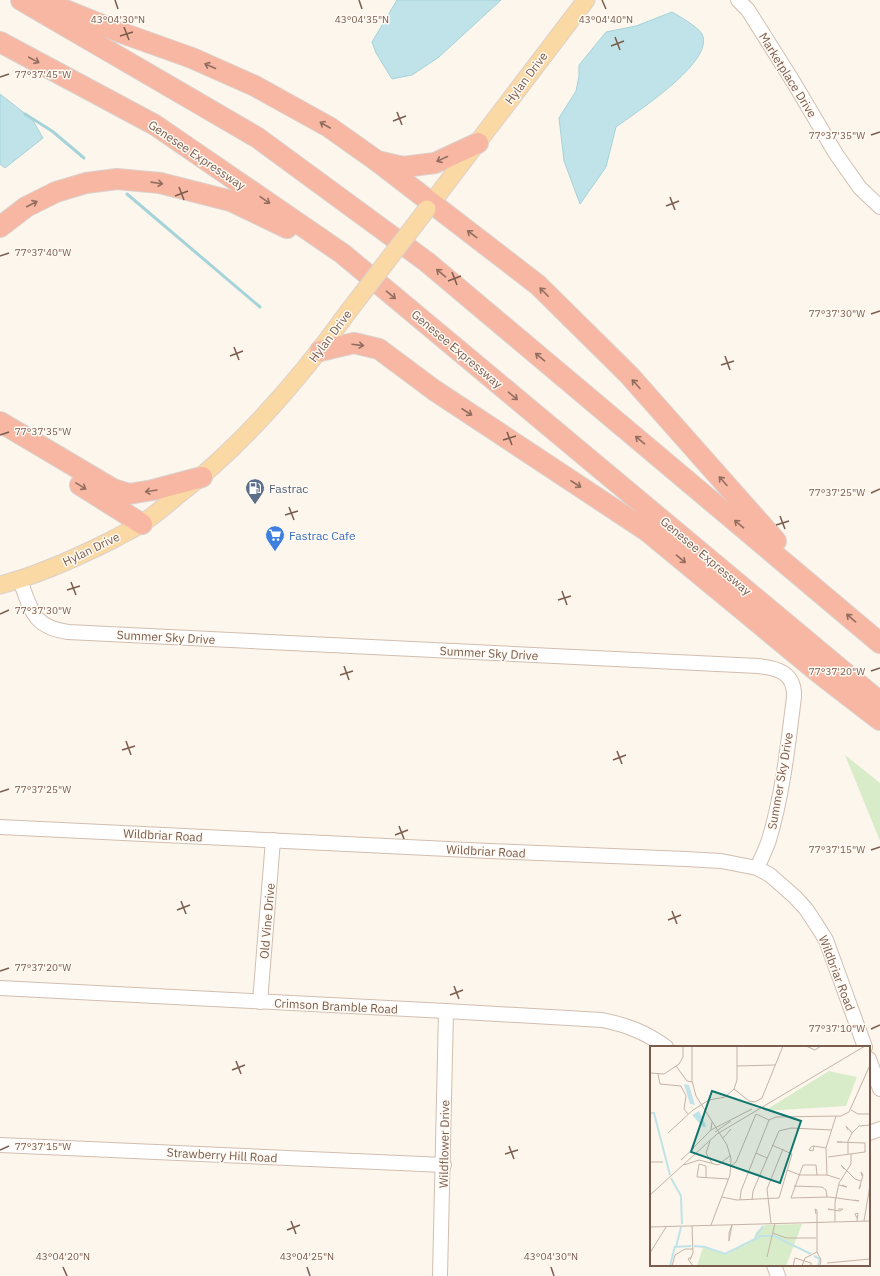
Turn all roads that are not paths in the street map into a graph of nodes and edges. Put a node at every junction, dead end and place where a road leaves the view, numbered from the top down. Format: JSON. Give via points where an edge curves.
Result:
{"nodes":[{"id":1,"x":21,"y":0,"type":"edge"},
{"id":2,"x":41,"y":0,"type":"edge"},
{"id":3,"x":586,"y":0,"type":"edge"},
{"id":4,"x":738,"y":0,"type":"edge"},
{"id":5,"x":0,"y":42,"type":"edge"},
{"id":6,"x":478,"y":143,"type":"junction"},
{"id":7,"x":377,"y":161,"type":"junction"},
{"id":8,"x":430,"y":206,"type":"junction"},
{"id":9,"x":880,"y":207,"type":"edge"},
{"id":10,"x":0,"y":227,"type":"edge"},
{"id":11,"x":343,"y":254,"type":"junction"},
{"id":12,"x":320,"y":351,"type":"junction"},
{"id":13,"x":0,"y":422,"type":"edge"},
{"id":14,"x":0,"y":436,"type":"edge"},
{"id":15,"x":202,"y":477,"type":"junction"},
{"id":16,"x":142,"y":524,"type":"junction"},
{"id":17,"x":20,"y":580,"type":"junction"},
{"id":18,"x":0,"y":585,"type":"edge"},
{"id":19,"x":823,"y":594,"type":"junction"},
{"id":20,"x":880,"y":643,"type":"edge"},
{"id":21,"x":880,"y":702,"type":"edge"},
{"id":22,"x":880,"y":720,"type":"edge"},
{"id":23,"x":0,"y":827,"type":"edge"},
{"id":24,"x":273,"y":840,"type":"junction"},
{"id":25,"x":757,"y":868,"type":"junction"},
{"id":26,"x":0,"y":988,"type":"edge"},
{"id":27,"x":260,"y":1002,"type":"junction"},
{"id":28,"x":446,"y":1011,"type":"junction"},
{"id":29,"x":665,"y":1046,"type":"edge"},
{"id":30,"x":865,"y":1046,"type":"edge"},
{"id":31,"x":870,"y":1062,"type":"edge"},
{"id":32,"x":880,"y":1089,"type":"edge"},
{"id":33,"x":880,"y":1129,"type":"edge"},
{"id":34,"x":870,"y":1133,"type":"edge"},
{"id":35,"x":0,"y":1145,"type":"edge"},
{"id":36,"x":444,"y":1165,"type":"junction"},
{"id":37,"x":774,"y":1266,"type":"edge"},
{"id":38,"x":440,"y":1276,"type":"edge"},
{"id":39,"x":778,"y":1276,"type":"edge"}],
"edges":[{"from":19,"to":1,"type":"highway","one_way":true,"via":[[421,257],[258,138]]},
{"from":7,"to":2,"type":"highway","one_way":true,"via":[[329,127],[255,86],[192,58]]},
{"from":3,"to":6,"type":"main road","name":"Hylan Drive"},
{"from":4,"to":9,"type":"street","name":"Marketplace Drive","via":[[748,10],[836,154],[860,188]]},
{"from":5,"to":11,"type":"highway","name":"Genesee Expressway","one_way":true,"via":[[155,125]]},
{"from":6,"to":7,"type":"highway","one_way":true,"via":[[435,163],[403,167]]},
{"from":6,"to":8,"type":"main road","name":"Hylan Drive"},
{"from":7,"to":8,"type":"highway"},
{"from":8,"to":12,"type":"main road","name":"Hylan Drive","bridge":true},
{"from":19,"to":8,"type":"highway","one_way":true,"via":[[624,370],[538,285]]},
{"from":10,"to":11,"type":"highway","one_way":true,"via":[[26,207],[56,192],[86,182],[117,179],[160,182],[231,201]]},
{"from":11,"to":21,"type":"highway","name":"Genesee Expressway","one_way":true},
{"from":12,"to":15,"type":"main road","name":"Hylan Drive","via":[[250,431]]},
{"from":12,"to":22,"type":"highway","one_way":true,"via":[[354,344],[380,349],[434,390],[647,531]]},
{"from":15,"to":13,"type":"highway","one_way":true,"via":[[129,494],[113,489]]},
{"from":14,"to":16,"type":"highway","one_way":true},
{"from":15,"to":16,"type":"main road","name":"Hylan Drive"},
{"from":16,"to":17,"type":"main road","name":"Hylan Drive","via":[[84,554]]},
{"from":17,"to":18,"type":"main road","name":"Hylan Drive"},
{"from":17,"to":25,"type":"street","name":"Summer Sky Drive","via":[[32,611],[38,619],[45,626],[68,632],[758,666],[776,669],[783,672],[791,681],[794,697],[776,815]]},
{"from":20,"to":19,"type":"highway","one_way":true},
{"from":23,"to":24,"type":"street","name":"Wildbriar Road"},
{"from":24,"to":25,"type":"street","name":"Wildbriar Road","via":[[721,861]]},
{"from":24,"to":27,"type":"street","name":"Old Vine Drive"},
{"from":25,"to":30,"type":"street","name":"Wildbriar Road","via":[[770,875],[795,897],[826,940]]},
{"from":26,"to":27,"type":"street","name":"Crimson Bramble Road"},
{"from":27,"to":28,"type":"street","name":"Crimson Bramble Road"},
{"from":28,"to":29,"type":"street","name":"Crimson Bramble Road","via":[[602,1020],[635,1029]]},
{"from":28,"to":36,"type":"street","name":"Wildflower Drive"},
{"from":31,"to":32,"type":"street"},
{"from":33,"to":34,"type":"street"},
{"from":35,"to":36,"type":"street","name":"Strawberry Hill Road"},
{"from":36,"to":38,"type":"street","name":"Wildflower Drive"},
{"from":37,"to":39,"type":"street"}]}
